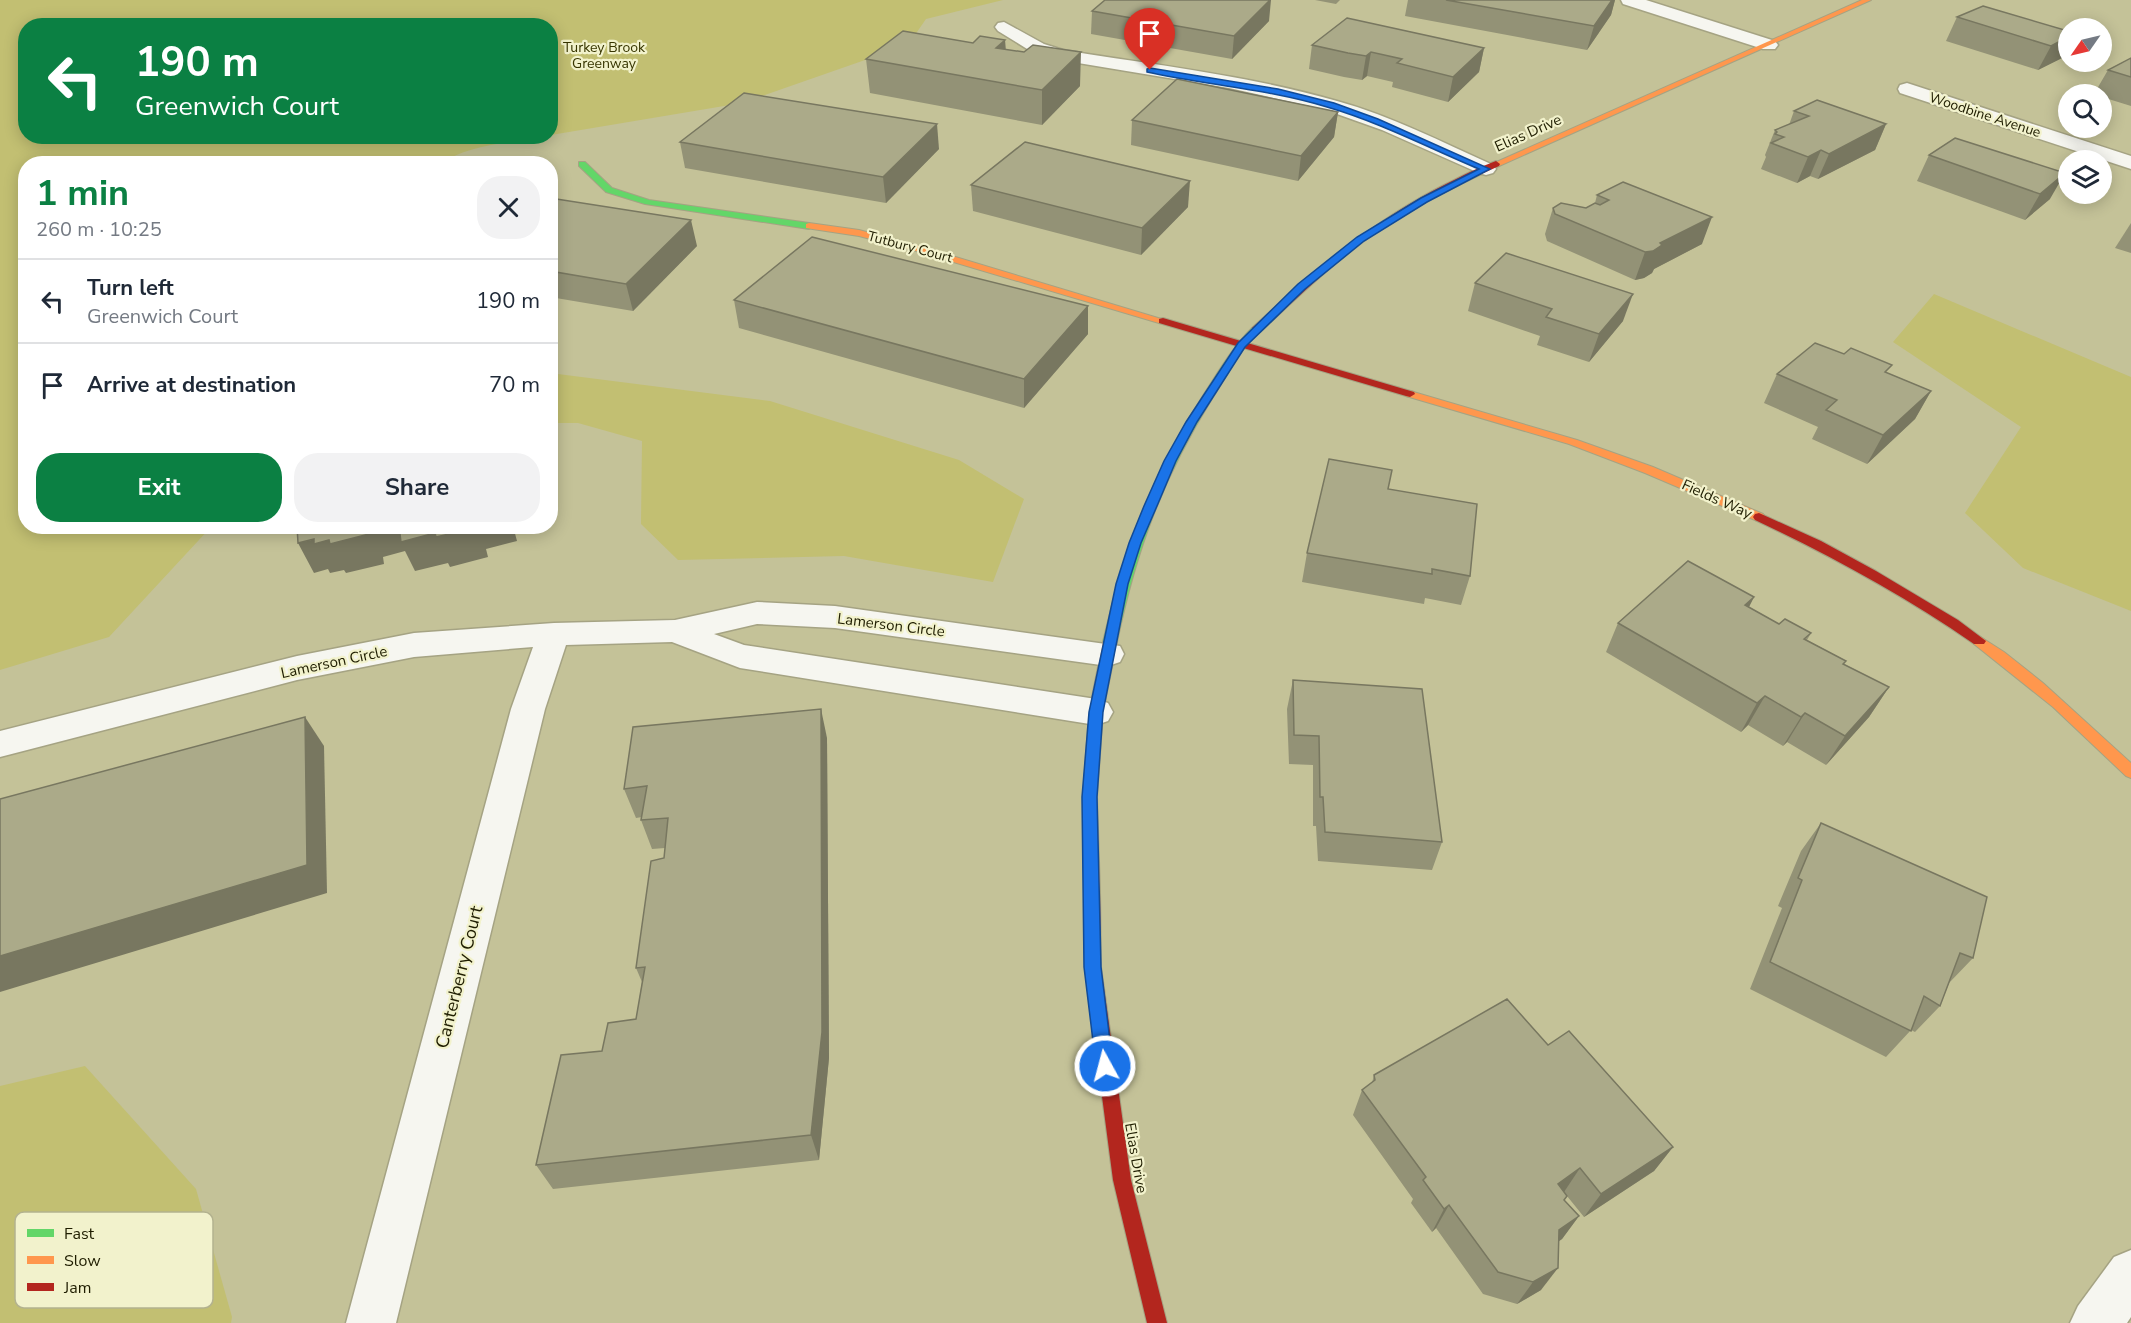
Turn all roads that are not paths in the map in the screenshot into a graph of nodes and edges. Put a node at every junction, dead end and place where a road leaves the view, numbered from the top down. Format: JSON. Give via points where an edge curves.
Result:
{"nodes":[{"id":1,"x":1629,"y":0,"type":"edge"},
{"id":2,"x":1868,"y":0,"type":"edge"},
{"id":3,"x":1004,"y":27,"type":"dead end"},
{"id":4,"x":1769,"y":45,"type":"junction"},
{"id":5,"x":1907,"y":89,"type":"dead end"},
{"id":6,"x":2131,"y":163,"type":"edge"},
{"id":7,"x":582,"y":164,"type":"dead end"},
{"id":8,"x":1486,"y":169,"type":"junction"},
{"id":9,"x":1241,"y":345,"type":"junction"},
{"id":10,"x":675,"y":631,"type":"junction"},
{"id":11,"x":554,"y":634,"type":"junction"},
{"id":12,"x":1108,"y":654,"type":"junction"},
{"id":13,"x":1096,"y":712,"type":"junction"},
{"id":14,"x":0,"y":744,"type":"edge"},
{"id":15,"x":2131,"y":772,"type":"edge"},
{"id":16,"x":2131,"y":1274,"type":"edge"},
{"id":17,"x":371,"y":1323,"type":"edge"},
{"id":18,"x":1157,"y":1323,"type":"edge"},
{"id":19,"x":2095,"y":1323,"type":"edge"}],
"edges":[{"from":1,"to":4,"type":"street"},
{"from":2,"to":4,"type":"street","name":"Elias Drive"},
{"from":3,"to":8,"type":"street","via":[[1038,48],[1060,55],[1278,92],[1331,105]]},
{"from":4,"to":8,"type":"street","name":"Elias Drive"},
{"from":5,"to":6,"type":"street","name":"Woodbine Avenue"},
{"from":7,"to":9,"type":"street","name":"Tutbury Court","via":[[609,190],[648,202],[859,233]]},
{"from":8,"to":9,"type":"street","name":"Elias Drive","via":[[1424,200],[1361,239],[1302,286]]},
{"from":9,"to":12,"type":"street","name":"Elias Drive","via":[[1192,422],[1150,506],[1122,584]]},
{"from":9,"to":15,"type":"street","name":"Fields Way","via":[[1573,442],[1739,508],[1910,596],[1982,640],[2071,711]]},
{"from":10,"to":11,"type":"street","name":"Lamerson Circle"},
{"from":10,"to":12,"type":"street","name":"Lamerson Circle","via":[[757,613],[835,617]]},
{"from":10,"to":13,"type":"street","name":"Lamerson Circle","via":[[741,656]]},
{"from":11,"to":14,"type":"street","name":"Lamerson Circle","via":[[414,645],[309,666]]},
{"from":11,"to":17,"type":"street","name":"Canterberry Court","via":[[528,709]]},
{"from":12,"to":13,"type":"street","name":"Elias Drive"},
{"from":13,"to":18,"type":"street","name":"Elias Drive","via":[[1090,797],[1093,967],[1122,1180]]},
{"from":16,"to":19,"type":"street"}]}
